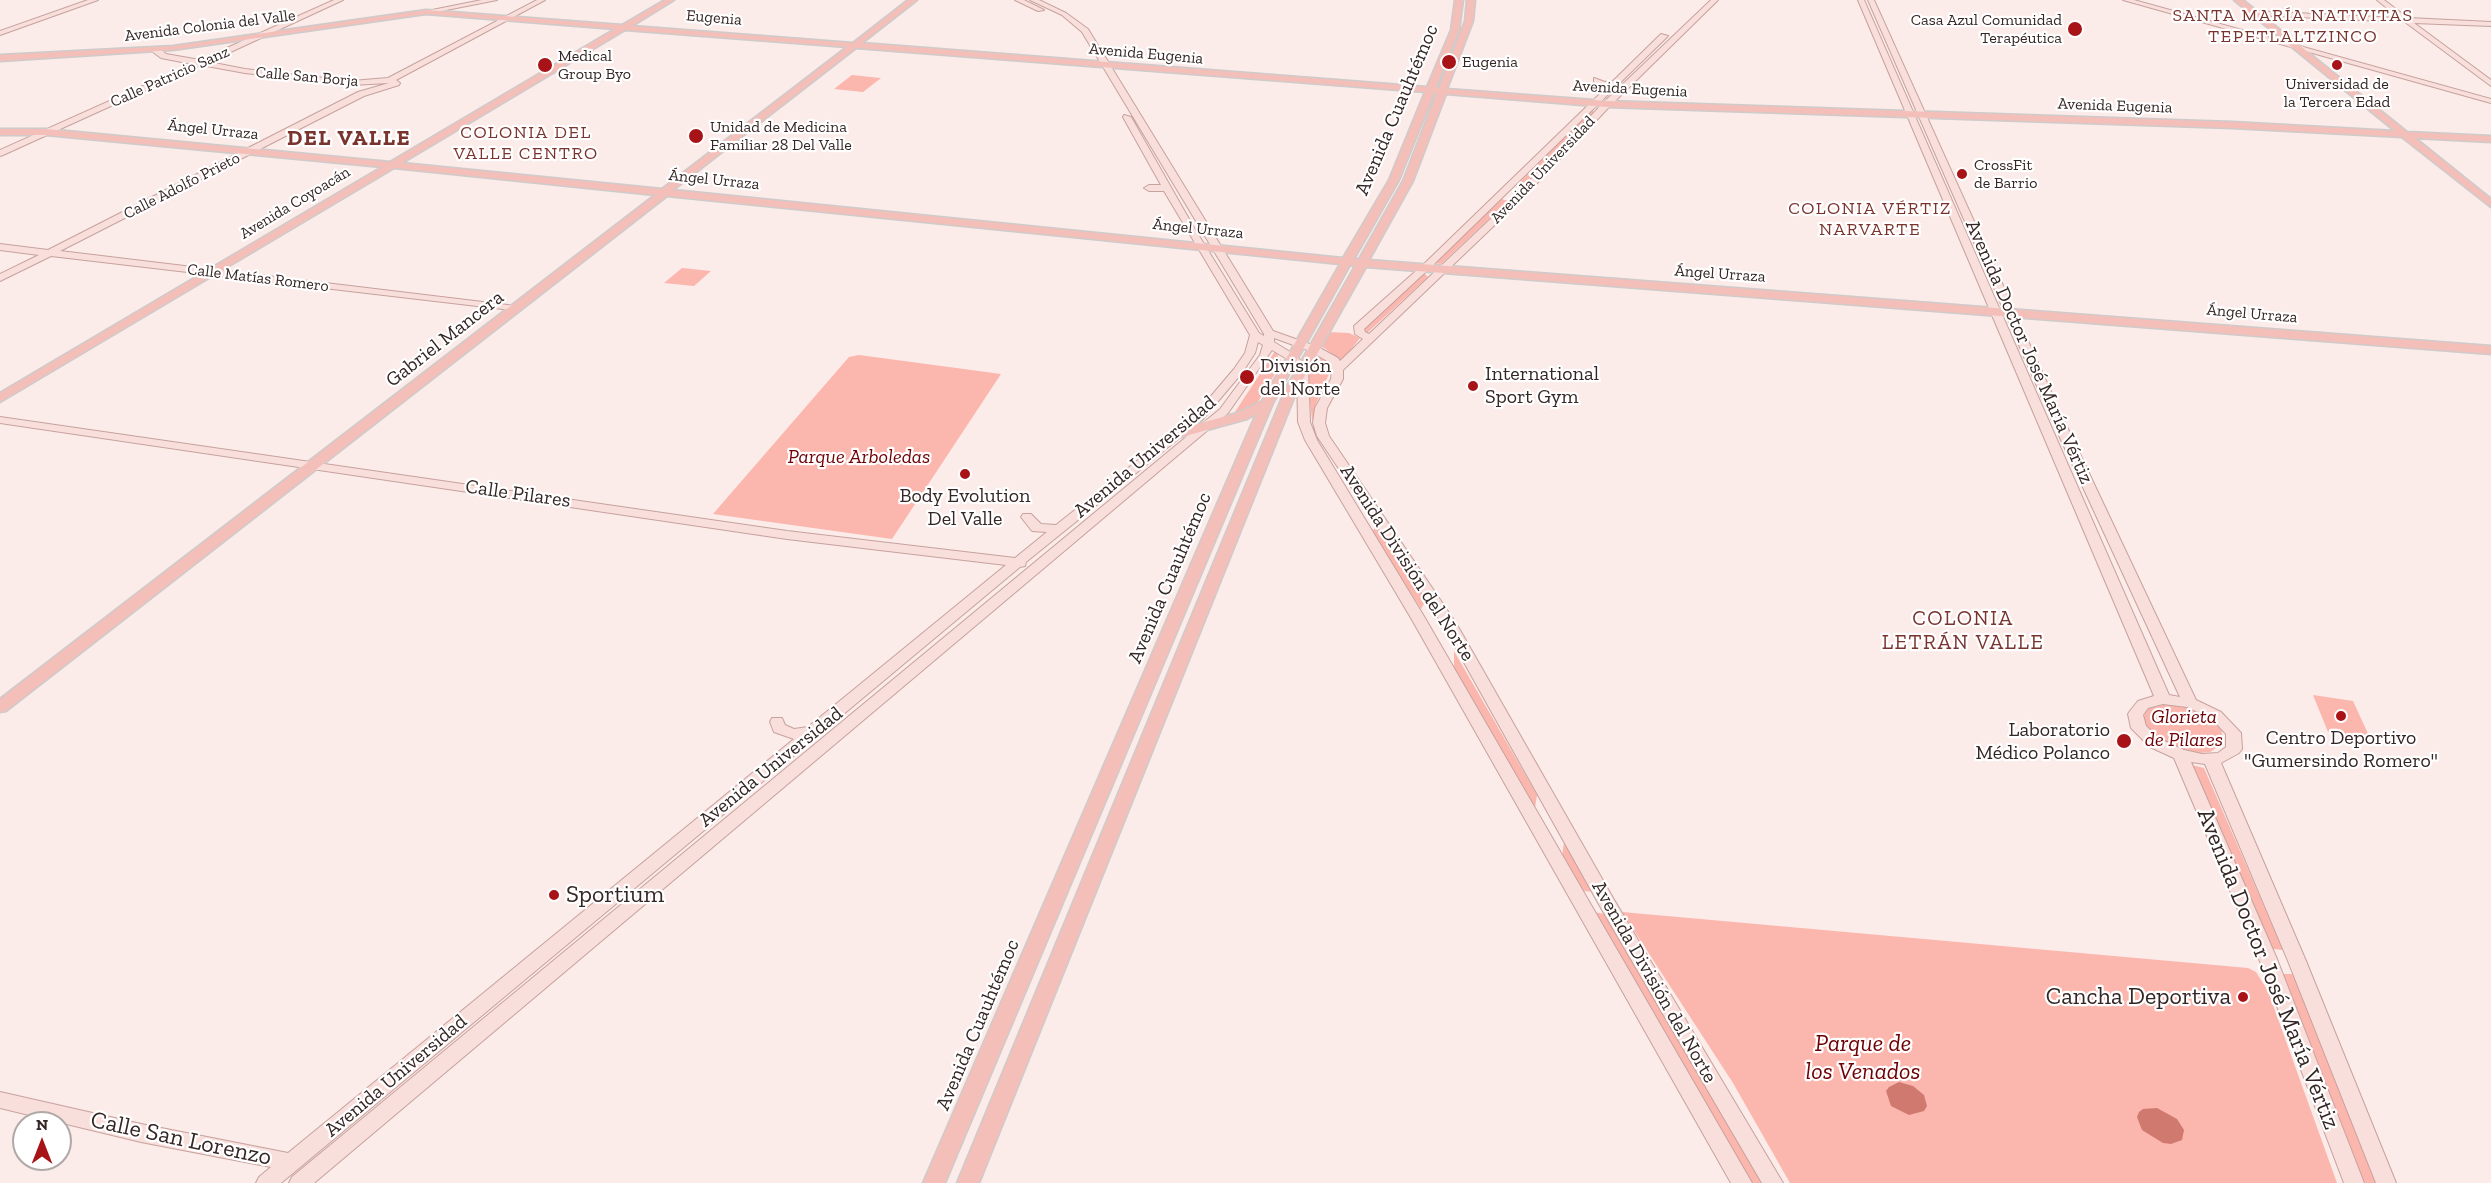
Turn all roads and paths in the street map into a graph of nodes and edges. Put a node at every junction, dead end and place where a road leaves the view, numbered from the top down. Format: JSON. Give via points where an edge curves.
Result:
{"nodes":[{"id":1,"x":82,"y":0,"type":"edge"},
{"id":2,"x":95,"y":0,"type":"edge"},
{"id":3,"x":340,"y":0,"type":"edge"},
{"id":4,"x":494,"y":0,"type":"edge"},
{"id":5,"x":542,"y":0,"type":"edge"},
{"id":6,"x":670,"y":0,"type":"edge"},
{"id":7,"x":913,"y":0,"type":"edge"},
{"id":8,"x":1017,"y":0,"type":"edge"},
{"id":9,"x":1033,"y":0,"type":"edge"},
{"id":10,"x":1460,"y":0,"type":"edge"},
{"id":11,"x":1470,"y":0,"type":"edge"},
{"id":12,"x":1705,"y":0,"type":"edge"},
{"id":13,"x":1715,"y":0,"type":"edge"},
{"id":14,"x":1862,"y":0,"type":"edge"},
{"id":15,"x":1871,"y":0,"type":"edge"},
{"id":16,"x":2126,"y":0,"type":"edge"},
{"id":17,"x":2137,"y":0,"type":"edge"},
{"id":18,"x":2238,"y":0,"type":"edge"},
{"id":19,"x":2380,"y":0,"type":"edge"},
{"id":20,"x":426,"y":12,"type":"junction"},
{"id":21,"x":2253,"y":13,"type":"junction"},
{"id":22,"x":510,"y":17,"type":"junction"},
{"id":23,"x":2408,"y":20,"type":"junction"},
{"id":24,"x":2491,"y":24,"type":"edge"},
{"id":25,"x":626,"y":26,"type":"junction"},
{"id":26,"x":0,"y":31,"type":"edge"},
{"id":27,"x":258,"y":37,"type":"junction"},
{"id":28,"x":2288,"y":42,"type":"junction"},
{"id":29,"x":855,"y":45,"type":"junction"},
{"id":30,"x":156,"y":50,"type":"junction"},
{"id":31,"x":1098,"y":51,"type":"junction"},
{"id":32,"x":1107,"y":51,"type":"dead end"},
{"id":33,"x":0,"y":58,"type":"edge"},
{"id":34,"x":200,"y":63,"type":"junction"},
{"id":35,"x":1103,"y":65,"type":"junction"},
{"id":36,"x":390,"y":80,"type":"junction"},
{"id":37,"x":1597,"y":80,"type":"dead end"},
{"id":38,"x":1615,"y":83,"type":"junction"},
{"id":39,"x":2491,"y":84,"type":"edge"},
{"id":40,"x":1437,"y":92,"type":"junction"},
{"id":41,"x":2491,"y":99,"type":"edge"},
{"id":42,"x":1592,"y":103,"type":"junction"},
{"id":43,"x":1607,"y":104,"type":"junction"},
{"id":44,"x":1912,"y":114,"type":"junction"},
{"id":45,"x":1924,"y":114,"type":"junction"},
{"id":46,"x":0,"y":132,"type":"edge"},
{"id":47,"x":46,"y":132,"type":"junction"},
{"id":48,"x":2405,"y":135,"type":"junction"},
{"id":49,"x":2491,"y":140,"type":"edge"},
{"id":50,"x":253,"y":150,"type":"junction"},
{"id":51,"x":0,"y":153,"type":"edge"},
{"id":52,"x":392,"y":164,"type":"junction"},
{"id":53,"x":1149,"y":188,"type":"dead end"},
{"id":54,"x":1167,"y":188,"type":"junction"},
{"id":55,"x":667,"y":192,"type":"junction"},
{"id":56,"x":2491,"y":204,"type":"edge"},
{"id":57,"x":1201,"y":245,"type":"junction"},
{"id":58,"x":0,"y":247,"type":"edge"},
{"id":59,"x":1216,"y":247,"type":"junction"},
{"id":60,"x":50,"y":253,"type":"junction"},
{"id":61,"x":1346,"y":261,"type":"junction"},
{"id":62,"x":1362,"y":262,"type":"junction"},
{"id":63,"x":1425,"y":268,"type":"junction"},
{"id":64,"x":1443,"y":270,"type":"junction"},
{"id":65,"x":211,"y":272,"type":"junction"},
{"id":66,"x":0,"y":278,"type":"edge"},
{"id":67,"x":516,"y":309,"type":"junction"},
{"id":68,"x":1993,"y":310,"type":"junction"},
{"id":69,"x":2011,"y":312,"type":"junction"},
{"id":70,"x":1255,"y":335,"type":"junction"},
{"id":71,"x":1269,"y":338,"type":"junction"},
{"id":72,"x":1369,"y":338,"type":"junction"},
{"id":73,"x":1314,"y":349,"type":"junction"},
{"id":74,"x":2491,"y":350,"type":"edge"},
{"id":75,"x":1297,"y":356,"type":"junction"},
{"id":76,"x":1338,"y":369,"type":"junction"},
{"id":77,"x":0,"y":398,"type":"edge"},
{"id":78,"x":1267,"y":403,"type":"junction"},
{"id":79,"x":0,"y":420,"type":"edge"},
{"id":80,"x":1202,"y":428,"type":"junction"},
{"id":81,"x":1178,"y":434,"type":"junction"},
{"id":82,"x":314,"y":465,"type":"junction"},
{"id":83,"x":1027,"y":517,"type":"dead end"},
{"id":84,"x":1059,"y":529,"type":"junction"},
{"id":85,"x":1027,"y":564,"type":"junction"},
{"id":86,"x":2163,"y":699,"type":"junction"},
{"id":87,"x":2190,"y":703,"type":"junction"},
{"id":88,"x":0,"y":707,"type":"edge"},
{"id":89,"x":777,"y":722,"type":"dead end"},
{"id":90,"x":813,"y":732,"type":"junction"},
{"id":91,"x":2180,"y":755,"type":"junction"},
{"id":92,"x":2211,"y":759,"type":"junction"},
{"id":93,"x":0,"y":1100,"type":"edge"},
{"id":94,"x":292,"y":1162,"type":"junction"},
{"id":95,"x":266,"y":1183,"type":"edge"},
{"id":96,"x":299,"y":1183,"type":"edge"},
{"id":97,"x":934,"y":1183,"type":"edge"},
{"id":98,"x":968,"y":1183,"type":"edge"},
{"id":99,"x":1742,"y":1183,"type":"edge"},
{"id":100,"x":1773,"y":1183,"type":"edge"},
{"id":101,"x":2354,"y":1183,"type":"edge"},
{"id":102,"x":2386,"y":1183,"type":"edge"}],
"edges":[{"from":1,"to":26,"type":"main road"},
{"from":2,"to":26,"type":"main road"},
{"from":3,"to":27,"type":"main road","name":"Calle Patricio Sanz"},
{"from":4,"to":20,"type":"main road","name":"Avenida Colonia del Valle"},
{"from":5,"to":22,"type":"main road","name":"Calle Adolfo Prieto"},
{"from":6,"to":25,"type":"main road","name":"Avenida Coyoacán"},
{"from":7,"to":29,"type":"main road","name":"Gabriel Mancera"},
{"from":8,"to":35,"type":"main road","via":[[1074,29]]},
{"from":9,"to":31,"type":"main road","via":[[1081,26]]},
{"from":10,"to":40,"type":"main road","name":"Avenida Cuauhtémoc","via":[[1458,21]]},
{"from":11,"to":40,"type":"main road","name":"Avenida Cuauhtémoc","via":[[1469,21]]},
{"from":12,"to":38,"type":"main road","name":"Avenida Universidad"},
{"from":13,"to":43,"type":"main road","name":"Avenida Universidad"},
{"from":14,"to":44,"type":"main road","name":"Avenida Doctor José María Vértiz"},
{"from":15,"to":45,"type":"main road","name":"Avenida Doctor José María Vértiz"},
{"from":16,"to":28,"type":"main road"},
{"from":17,"to":28,"type":"main road"},
{"from":18,"to":21,"type":"main road"},
{"from":19,"to":23,"type":"main road"},
{"from":20,"to":22,"type":"main road","name":"Eugenia"},
{"from":20,"to":27,"type":"main road","name":"Avenida Colonia del Valle"},
{"from":21,"to":23,"type":"main road"},
{"from":21,"to":28,"type":"main road"},
{"from":22,"to":25,"type":"main road","name":"Eugenia"},
{"from":22,"to":36,"type":"main road","name":"Calle Adolfo Prieto"},
{"from":23,"to":24,"type":"main road"},
{"from":23,"to":39,"type":"main road"},
{"from":25,"to":29,"type":"main road","name":"Eugenia"},
{"from":25,"to":52,"type":"main road","name":"Avenida Coyoacán"},
{"from":27,"to":30,"type":"main road","name":"Avenida Colonia del Valle"},
{"from":27,"to":34,"type":"main road","name":"Calle Patricio Sanz"},
{"from":28,"to":41,"type":"main road"},
{"from":28,"to":48,"type":"main road"},
{"from":29,"to":35,"type":"main road","name":"Avenida Eugenia"},
{"from":29,"to":55,"type":"main road","name":"Gabriel Mancera"},
{"from":30,"to":33,"type":"main road","name":"Avenida Colonia del Valle"},
{"from":30,"to":34,"type":"main road","name":"Calle San Borja","via":[[164,56]]},
{"from":31,"to":32,"type":"main road"},
{"from":31,"to":35,"type":"main road"},
{"from":34,"to":36,"type":"main road","name":"Calle San Borja","via":[[352,83]]},
{"from":34,"to":47,"type":"main road","name":"Calle Patricio Sanz"},
{"from":35,"to":40,"type":"main road","name":"Avenida Eugenia"},
{"from":35,"to":54,"type":"main road"},
{"from":35,"to":59,"type":"main road"},
{"from":36,"to":50,"type":"main road","name":"Calle Adolfo Prieto","via":[[396,83],[361,94]]},
{"from":37,"to":38,"type":"main road"},
{"from":38,"to":42,"type":"main road","name":"Avenida Universidad"},
{"from":40,"to":42,"type":"main road","name":"Avenida Eugenia"},
{"from":40,"to":61,"type":"main road","name":"Avenida Cuauhtémoc","via":[[1394,180]]},
{"from":40,"to":62,"type":"main road","name":"Avenida Cuauhtémoc","via":[[1408,181]]},
{"from":42,"to":43,"type":"main road","name":"Avenida Eugenia"},
{"from":42,"to":63,"type":"main road","name":"Avenida Universidad"},
{"from":43,"to":44,"type":"main road","name":"Avenida Eugenia"},
{"from":43,"to":64,"type":"main road","name":"Avenida Universidad","via":[[1550,166]]},
{"from":44,"to":45,"type":"main road","name":"Avenida Eugenia"},
{"from":44,"to":68,"type":"main road","name":"Avenida Doctor José María Vértiz"},
{"from":45,"to":48,"type":"main road","name":"Avenida Eugenia","via":[[2232,124]]},
{"from":45,"to":69,"type":"main road","name":"Avenida Doctor José María Vértiz"},
{"from":46,"to":47,"type":"main road","name":"Ángel Urraza"},
{"from":47,"to":50,"type":"main road","name":"Ángel Urraza"},
{"from":47,"to":51,"type":"main road","name":"Calle Patricio Sanz"},
{"from":48,"to":49,"type":"main road","name":"Avenida Eugenia"},
{"from":48,"to":56,"type":"main road"},
{"from":50,"to":52,"type":"main road","name":"Ángel Urraza"},
{"from":50,"to":60,"type":"main road","name":"Calle Adolfo Prieto"},
{"from":52,"to":55,"type":"main road","name":"Ángel Urraza"},
{"from":52,"to":65,"type":"main road","name":"Avenida Coyoacán"},
{"from":53,"to":54,"type":"main road"},
{"from":54,"to":57,"type":"main road"},
{"from":55,"to":57,"type":"main road","name":"Ángel Urraza"},
{"from":55,"to":67,"type":"main road","name":"Gabriel Mancera"},
{"from":57,"to":59,"type":"main road","name":"Ángel Urraza"},
{"from":57,"to":70,"type":"main road"},
{"from":58,"to":60,"type":"main road","name":"Calle Matías Romero"},
{"from":59,"to":61,"type":"main road","name":"Ángel Urraza"},
{"from":59,"to":71,"type":"main road"},
{"from":60,"to":65,"type":"main road","name":"Calle Matías Romero"},
{"from":60,"to":66,"type":"main road","name":"Calle Adolfo Prieto"},
{"from":61,"to":62,"type":"main road","name":"Ángel Urraza"},
{"from":61,"to":75,"type":"main road","name":"Avenida Cuauhtémoc"},
{"from":62,"to":63,"type":"main road","name":"Ángel Urraza"},
{"from":62,"to":73,"type":"main road","name":"Avenida Cuauhtémoc"},
{"from":63,"to":64,"type":"main road","name":"Ángel Urraza"},
{"from":63,"to":72,"type":"main road","name":"Avenida Universidad","via":[[1358,328],[1360,334]]},
{"from":64,"to":68,"type":"main road","name":"Ángel Urraza"},
{"from":64,"to":72,"type":"main road","name":"Avenida Universidad"},
{"from":65,"to":67,"type":"main road","name":"Calle Matías Romero"},
{"from":65,"to":77,"type":"main road","name":"Avenida Coyoacán"},
{"from":67,"to":82,"type":"main road","name":"Gabriel Mancera"},
{"from":68,"to":69,"type":"main road","name":"Ángel Urraza"},
{"from":68,"to":86,"type":"main road","name":"Avenida Doctor José María Vértiz"},
{"from":69,"to":74,"type":"main road","name":"Ángel Urraza"},
{"from":69,"to":87,"type":"main road","name":"Avenida Doctor José María Vértiz"},
{"from":70,"to":71,"type":"main road"},
{"from":70,"to":81,"type":"main road","name":"Avenida Universidad","via":[[1250,353],[1223,391]]},
{"from":71,"to":75,"type":"main road"},
{"from":71,"to":75,"type":"main road"},
{"from":71,"to":80,"type":"main road","name":"Avenida Universidad","via":[[1265,355],[1234,399]]},
{"from":72,"to":76,"type":"main road","name":"Avenida Universidad"},
{"from":73,"to":75,"type":"main road","name":"Avenida Cuauhtémoc"},
{"from":73,"to":75,"type":"main road"},
{"from":73,"to":76,"type":"main road","via":[[1334,360]]},
{"from":75,"to":78,"type":"main road","name":"Avenida Cuauhtémoc"},
{"from":75,"to":98,"type":"main road","name":"Avenida Cuauhtémoc","via":[[1271,439]]},
{"from":75,"to":99,"type":"main road","name":"Avenida División del Norte","via":[[1311,440],[1418,618]]},
{"from":76,"to":100,"type":"main road","name":"Avenida División del Norte","via":[[1321,408],[1319,423],[1323,436],[1449,623],[1607,903]]},
{"from":78,"to":80,"type":"main road","via":[[1242,416]]},
{"from":78,"to":97,"type":"main road","name":"Avenida Cuauhtémoc"},
{"from":79,"to":82,"type":"main road","name":"Calle Pilares"},
{"from":80,"to":81,"type":"main road"},
{"from":80,"to":85,"type":"main road","name":"Avenida Universidad"},
{"from":81,"to":84,"type":"main road","name":"Avenida Universidad"},
{"from":82,"to":85,"type":"main road","name":"Calle Pilares","via":[[787,535]]},
{"from":82,"to":88,"type":"main road","name":"Gabriel Mancera"},
{"from":83,"to":84,"type":"main road","via":[[1037,528]]},
{"from":84,"to":85,"type":"main road","name":"Avenida Universidad"},
{"from":85,"to":90,"type":"main road","name":"Avenida Universidad"},
{"from":85,"to":96,"type":"main road","name":"Avenida Universidad"},
{"from":86,"to":87,"type":"main road"},
{"from":86,"to":91,"type":"main road","via":[[2143,704],[2137,710],[2136,720],[2146,736]]},
{"from":87,"to":92,"type":"main road","via":[[2217,715],[2233,733],[2234,749]]},
{"from":89,"to":90,"type":"main road","via":[[779,728],[794,734]]},
{"from":90,"to":94,"type":"main road","name":"Avenida Universidad"},
{"from":91,"to":92,"type":"main road"},
{"from":91,"to":101,"type":"main road","name":"Avenida Doctor José María Vértiz","via":[[2268,959]]},
{"from":92,"to":102,"type":"main road","name":"Avenida Doctor José María Vértiz"},
{"from":93,"to":94,"type":"main road","name":"Calle San Lorenzo"},
{"from":94,"to":95,"type":"main road","name":"Avenida Universidad"}]}
